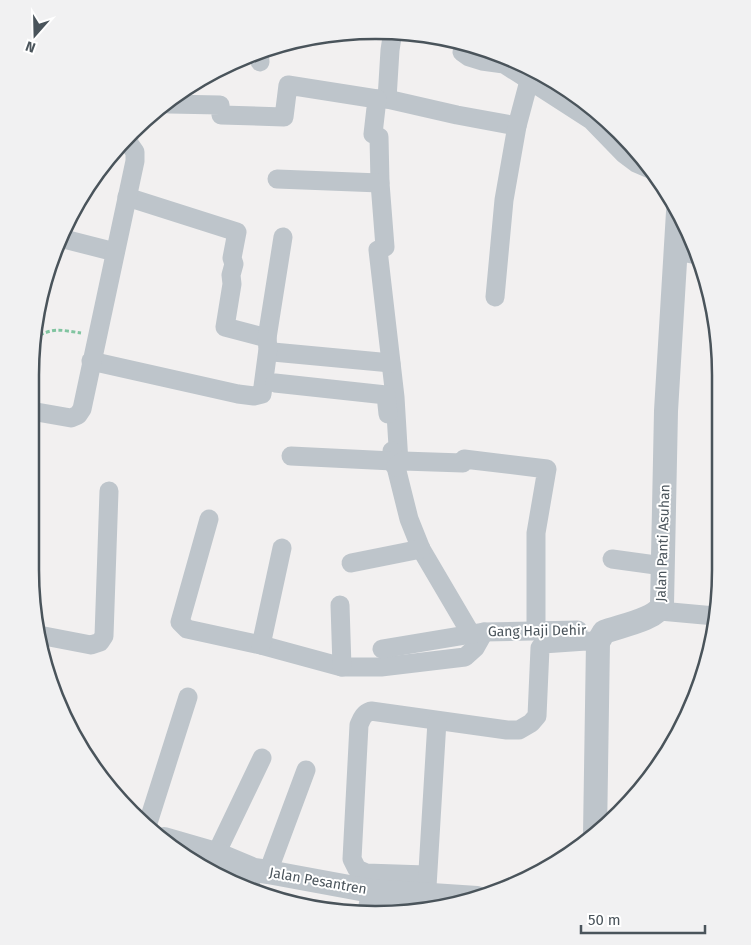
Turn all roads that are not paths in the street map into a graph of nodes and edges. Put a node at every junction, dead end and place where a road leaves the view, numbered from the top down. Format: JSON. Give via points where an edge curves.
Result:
{"nodes":[{"id":1,"x":392,"y":39,"type":"edge"},
{"id":2,"x":462,"y":52,"type":"dead end"},
{"id":3,"x":529,"y":81,"type":"junction"},
{"id":4,"x":382,"y":99,"type":"junction"},
{"id":5,"x":176,"y":104,"type":"edge"},
{"id":6,"x":517,"y":126,"type":"junction"},
{"id":7,"x":130,"y":145,"type":"edge"},
{"id":8,"x":638,"y":164,"type":"edge"},
{"id":9,"x":277,"y":179,"type":"dead end"},
{"id":10,"x":380,"y":183,"type":"junction"},
{"id":11,"x":127,"y":197,"type":"junction"},
{"id":12,"x":283,"y":238,"type":"dead end"},
{"id":13,"x":683,"y":238,"type":"edge"},
{"id":14,"x":67,"y":240,"type":"edge"},
{"id":15,"x":115,"y":252,"type":"junction"},
{"id":16,"x":686,"y":253,"type":"edge"},
{"id":17,"x":495,"y":297,"type":"dead end"},
{"id":18,"x":268,"y":343,"type":"junction"},
{"id":19,"x":91,"y":361,"type":"junction"},
{"id":20,"x":391,"y":363,"type":"junction"},
{"id":21,"x":275,"y":383,"type":"dead end"},
{"id":22,"x":39,"y":415,"type":"edge"},
{"id":23,"x":291,"y":456,"type":"dead end"},
{"id":24,"x":396,"y":464,"type":"junction"},
{"id":25,"x":109,"y":491,"type":"dead end"},
{"id":26,"x":209,"y":519,"type":"dead end"},
{"id":27,"x":282,"y":548,"type":"dead end"},
{"id":28,"x":421,"y":549,"type":"junction"},
{"id":29,"x":612,"y":559,"type":"dead end"},
{"id":30,"x":351,"y":563,"type":"dead end"},
{"id":31,"x":663,"y":566,"type":"junction"},
{"id":32,"x":340,"y":605,"type":"dead end"},
{"id":33,"x":660,"y":611,"type":"junction"},
{"id":34,"x":709,"y":615,"type":"edge"},
{"id":35,"x":536,"y":630,"type":"junction"},
{"id":36,"x":477,"y":633,"type":"junction"},
{"id":37,"x":45,"y":636,"type":"edge"},
{"id":38,"x":601,"y":637,"type":"junction"},
{"id":39,"x":261,"y":645,"type":"junction"},
{"id":40,"x":382,"y":649,"type":"dead end"},
{"id":41,"x":342,"y":667,"type":"junction"},
{"id":42,"x":188,"y":697,"type":"dead end"},
{"id":43,"x":437,"y":721,"type":"junction"},
{"id":44,"x":262,"y":758,"type":"dead end"},
{"id":45,"x":306,"y":770,"type":"dead end"},
{"id":46,"x":149,"y":819,"type":"edge"},
{"id":47,"x":595,"y":825,"type":"edge"},
{"id":48,"x":180,"y":844,"type":"edge"},
{"id":49,"x":216,"y":854,"type":"junction"},
{"id":50,"x":257,"y":877,"type":"edge"},
{"id":51,"x":421,"y":894,"type":"edge"},
{"id":52,"x":456,"y":897,"type":"edge"},
{"id":53,"x":366,"y":903,"type":"edge"}],
"edges":[{"from":1,"to":4,"type":"street"},
{"from":2,"to":3,"type":"street","via":[[482,61],[504,64]]},
{"from":3,"to":6,"type":"street"},
{"from":3,"to":8,"type":"street","via":[[591,120]]},
{"from":4,"to":5,"type":"street","via":[[288,85],[284,117],[221,115],[220,105]]},
{"from":4,"to":6,"type":"street"},
{"from":4,"to":10,"type":"street","via":[[373,134],[379,137]]},
{"from":6,"to":17,"type":"street","via":[[504,200]]},
{"from":7,"to":11,"type":"street","via":[[136,161]]},
{"from":9,"to":10,"type":"street"},
{"from":10,"to":20,"type":"street","via":[[385,247],[378,250]]},
{"from":11,"to":15,"type":"street"},
{"from":11,"to":18,"type":"street","via":[[237,232],[225,327]]},
{"from":12,"to":18,"type":"street"},
{"from":13,"to":16,"type":"street","name":"Jalan Panti Asuhan"},
{"from":14,"to":15,"type":"street"},
{"from":15,"to":19,"type":"street"},
{"from":16,"to":31,"type":"street","name":"Jalan Panti Asuhan","via":[[666,411]]},
{"from":18,"to":19,"type":"street","via":[[262,394],[254,396]]},
{"from":18,"to":20,"type":"street","via":[[273,352]]},
{"from":19,"to":22,"type":"street","via":[[78,415],[71,418]]},
{"from":20,"to":24,"type":"street"},
{"from":21,"to":24,"type":"street","via":[[386,395]]},
{"from":23,"to":24,"type":"street"},
{"from":24,"to":28,"type":"street","via":[[409,520]]},
{"from":24,"to":35,"type":"street","via":[[403,461],[462,464],[464,459],[547,469],[536,533]]},
{"from":25,"to":37,"type":"street","via":[[104,636],[100,642],[91,645]]},
{"from":26,"to":39,"type":"street","via":[[180,622],[187,629]]},
{"from":27,"to":39,"type":"street"},
{"from":28,"to":30,"type":"street"},
{"from":28,"to":36,"type":"street"},
{"from":29,"to":31,"type":"street"},
{"from":31,"to":33,"type":"street","name":"Jalan Panti Asuhan"},
{"from":32,"to":41,"type":"street"},
{"from":33,"to":34,"type":"street"},
{"from":33,"to":38,"type":"street","name":"Jalan Panti Asuhan"},
{"from":35,"to":36,"type":"street","name":"Gang Haji Dehir"},
{"from":35,"to":38,"type":"street","name":"Gang Haji Dehir","via":[[594,630]]},
{"from":36,"to":40,"type":"street","name":"Gang Haji Dehir"},
{"from":36,"to":41,"type":"street","via":[[476,648],[465,658],[381,667]]},
{"from":38,"to":43,"type":"street","via":[[543,644],[540,648],[537,716],[519,730]]},
{"from":38,"to":47,"type":"street"},
{"from":39,"to":41,"type":"street"},
{"from":42,"to":46,"type":"street"},
{"from":43,"to":51,"type":"street"},
{"from":43,"to":51,"type":"street","via":[[370,711],[365,713],[359,725],[352,859],[357,869]]},
{"from":44,"to":49,"type":"street"},
{"from":45,"to":50,"type":"street"},
{"from":48,"to":49,"type":"street","name":"Jalan Pesantren"},
{"from":49,"to":50,"type":"street","name":"Jalan Pesantren"},
{"from":50,"to":53,"type":"street","name":"Jalan Pesantren"},
{"from":51,"to":52,"type":"street","name":"Jalan Pesantren"},
{"from":51,"to":53,"type":"street","name":"Jalan Pesantren"}]}
